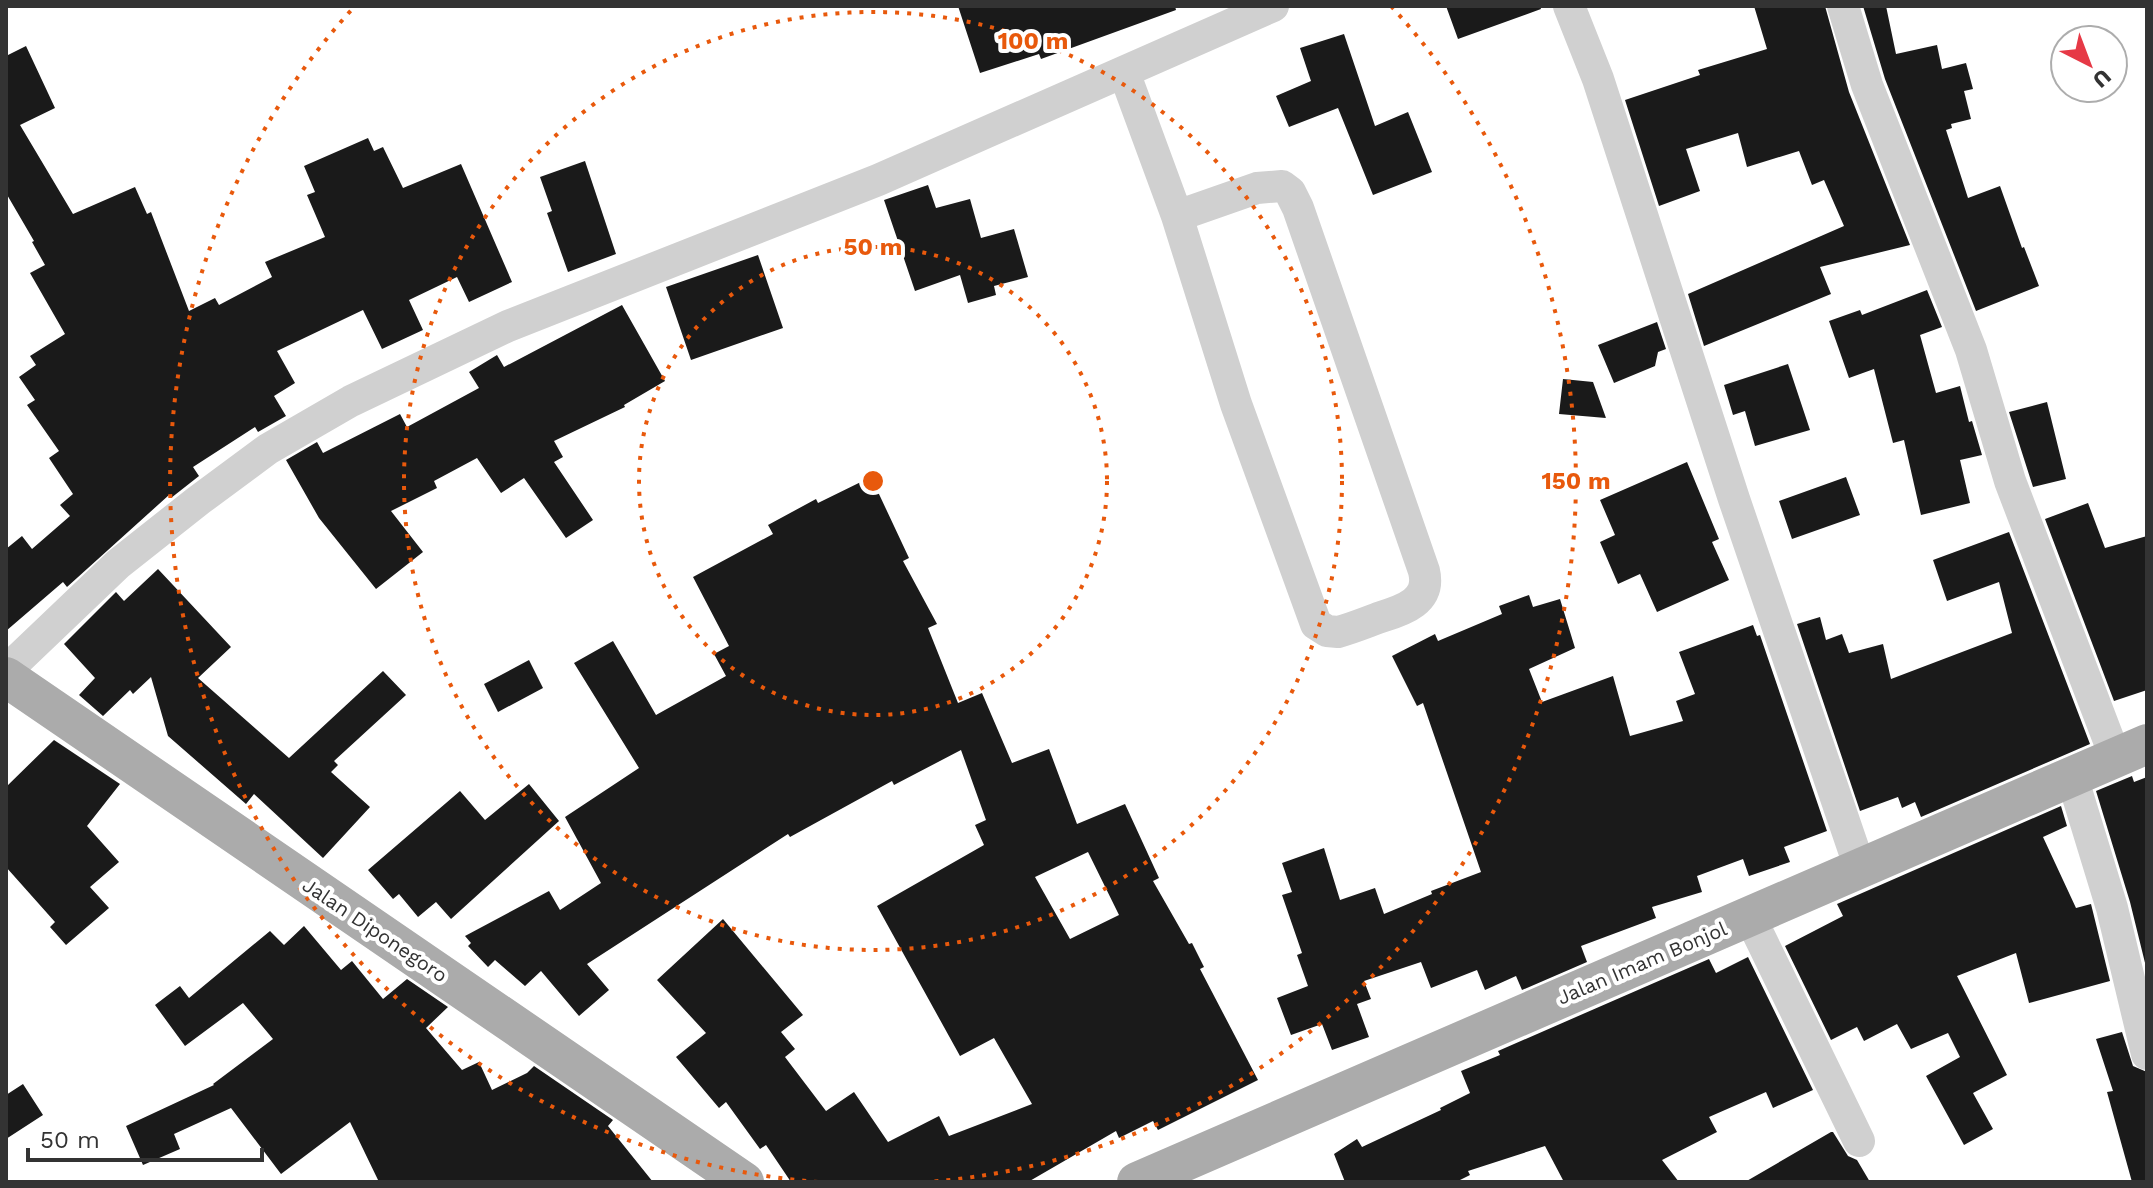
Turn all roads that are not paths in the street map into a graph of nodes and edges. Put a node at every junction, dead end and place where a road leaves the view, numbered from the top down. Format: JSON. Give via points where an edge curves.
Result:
{"nodes":[{"id":1,"x":1273,"y":6,"type":"edge"},
{"id":2,"x":1569,"y":6,"type":"edge"},
{"id":3,"x":1843,"y":6,"type":"edge"},
{"id":4,"x":1124,"y":72,"type":"junction"},
{"id":5,"x":1177,"y":216,"type":"junction"},
{"id":6,"x":6,"y":674,"type":"edge"},
{"id":7,"x":2132,"y":752,"type":"edge"},
{"id":8,"x":2072,"y":777,"type":"junction"},
{"id":9,"x":1860,"y":868,"type":"junction"},
{"id":10,"x":1750,"y":917,"type":"junction"},
{"id":11,"x":2147,"y":1054,"type":"edge"},
{"id":12,"x":1859,"y":1141,"type":"dead end"},
{"id":13,"x":744,"y":1182,"type":"edge"},
{"id":14,"x":1137,"y":1182,"type":"edge"}],
"edges":[{"from":1,"to":4,"type":"street"},
{"from":2,"to":9,"type":"street","via":[[1598,79]]},
{"from":3,"to":7,"type":"street","via":[[1867,85],[1971,350],[2010,481]]},
{"from":4,"to":5,"type":"street"},
{"from":4,"to":6,"type":"street","via":[[878,180],[508,326],[351,401],[268,449],[187,509],[118,564]]},
{"from":5,"to":5,"type":"street","via":[[1236,404],[1316,624],[1338,632],[1406,610],[1424,589],[1424,571],[1290,192],[1282,186],[1257,188]]},
{"from":6,"to":13,"type":"main road","name":"Jalan Diponegoro"},
{"from":7,"to":8,"type":"main road","name":"Jalan Imam Bonjol"},
{"from":8,"to":9,"type":"main road","name":"Jalan Imam Bonjol"},
{"from":8,"to":11,"type":"street","via":[[2112,908]]},
{"from":9,"to":10,"type":"main road","name":"Jalan Imam Bonjol"},
{"from":10,"to":12,"type":"street"},
{"from":10,"to":14,"type":"main road","name":"Jalan Imam Bonjol"}]}
